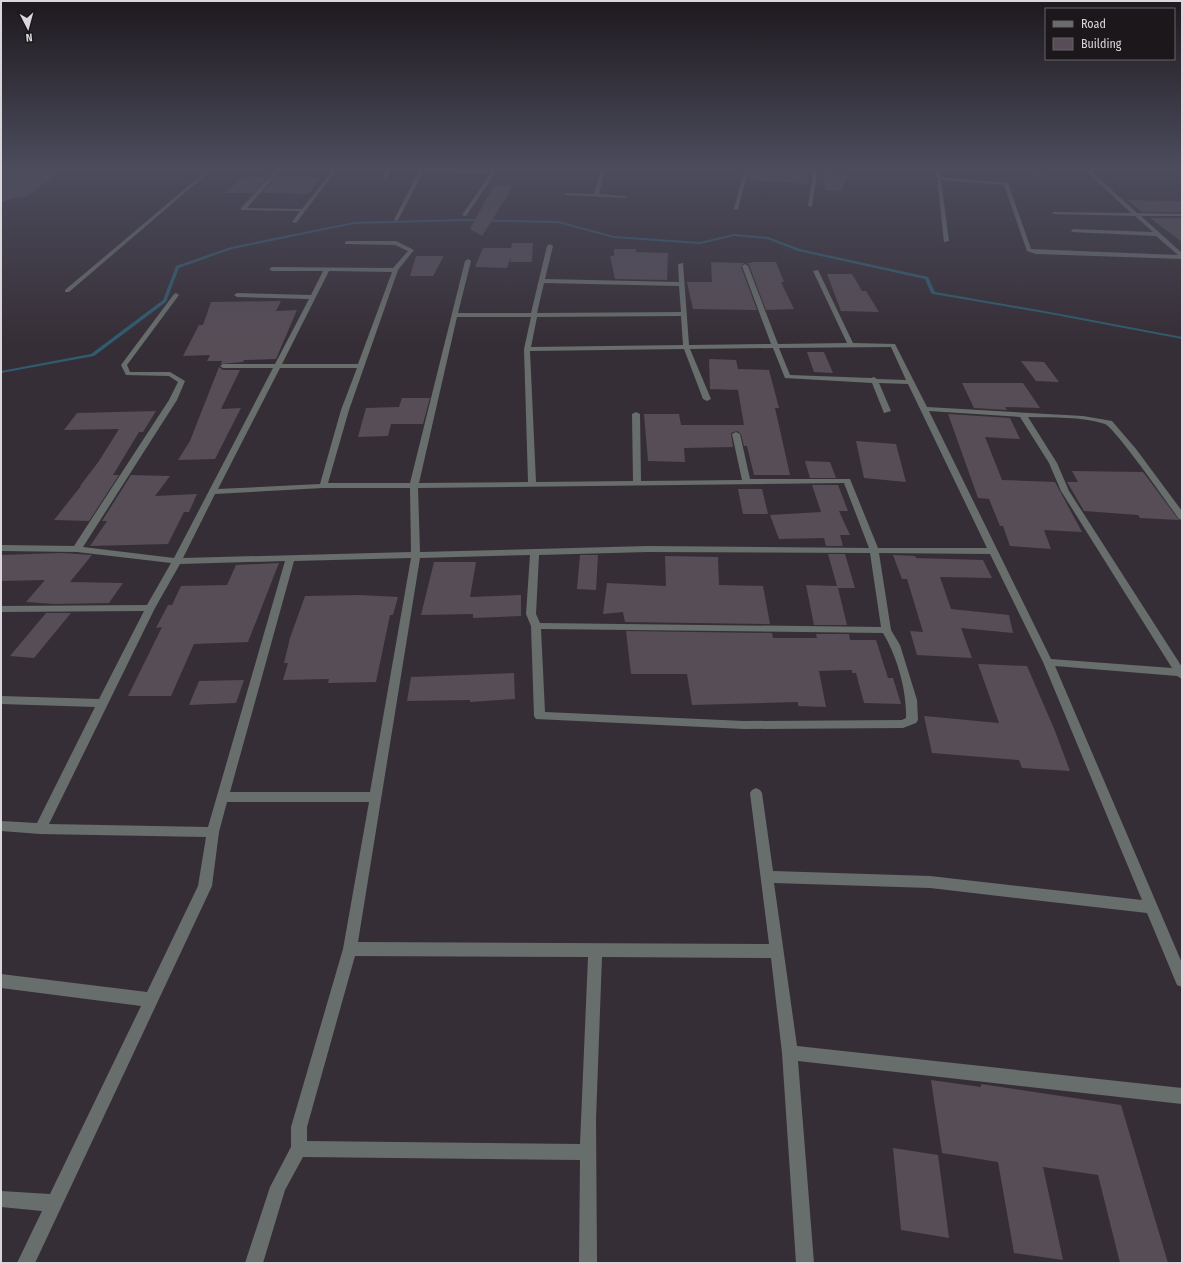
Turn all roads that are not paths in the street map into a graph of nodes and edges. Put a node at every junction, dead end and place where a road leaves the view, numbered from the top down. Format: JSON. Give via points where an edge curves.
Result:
{"nodes":[{"id":1,"x":144,"y":226,"type":"edge"},
{"id":2,"x":944,"y":226,"type":"edge"},
{"id":3,"x":1021,"y":226,"type":"edge"},
{"id":4,"x":1149,"y":226,"type":"edge"},
{"id":5,"x":1073,"y":231,"type":"dead end"},
{"id":6,"x":1157,"y":234,"type":"junction"},
{"id":7,"x":946,"y":241,"type":"dead end"},
{"id":8,"x":347,"y":243,"type":"dead end"},
{"id":9,"x":550,"y":246,"type":"dead end"},
{"id":10,"x":1182,"y":257,"type":"edge"},
{"id":11,"x":468,"y":261,"type":"dead end"},
{"id":12,"x":681,"y":264,"type":"dead end"},
{"id":13,"x":745,"y":266,"type":"dead end"},
{"id":14,"x":272,"y":269,"type":"dead end"},
{"id":15,"x":395,"y":270,"type":"junction"},
{"id":16,"x":326,"y":271,"type":"junction"},
{"id":17,"x":816,"y":271,"type":"dead end"},
{"id":18,"x":542,"y":281,"type":"junction"},
{"id":19,"x":682,"y":284,"type":"junction"},
{"id":20,"x":67,"y":291,"type":"dead end"},
{"id":21,"x":176,"y":295,"type":"dead end"},
{"id":22,"x":237,"y":295,"type":"dead end"},
{"id":23,"x":313,"y":297,"type":"junction"},
{"id":24,"x":534,"y":314,"type":"junction"},
{"id":25,"x":684,"y":314,"type":"junction"},
{"id":26,"x":454,"y":315,"type":"junction"},
{"id":27,"x":852,"y":345,"type":"junction"},
{"id":28,"x":686,"y":347,"type":"junction"},
{"id":29,"x":774,"y":347,"type":"junction"},
{"id":30,"x":527,"y":349,"type":"junction"},
{"id":31,"x":276,"y":365,"type":"junction"},
{"id":32,"x":223,"y":366,"type":"dead end"},
{"id":33,"x":360,"y":366,"type":"junction"},
{"id":34,"x":874,"y":379,"type":"junction"},
{"id":35,"x":911,"y":382,"type":"junction"},
{"id":36,"x":707,"y":399,"type":"dead end"},
{"id":37,"x":924,"y":409,"type":"junction"},
{"id":38,"x":887,"y":411,"type":"dead end"},
{"id":39,"x":636,"y":414,"type":"dead end"},
{"id":40,"x":1022,"y":415,"type":"junction"},
{"id":41,"x":736,"y":434,"type":"dead end"},
{"id":42,"x":747,"y":482,"type":"junction"},
{"id":43,"x":637,"y":483,"type":"junction"},
{"id":44,"x":532,"y":484,"type":"junction"},
{"id":45,"x":414,"y":485,"type":"junction"},
{"id":46,"x":323,"y":486,"type":"junction"},
{"id":47,"x":212,"y":492,"type":"junction"},
{"id":48,"x":1182,"y":517,"type":"edge"},
{"id":49,"x":1,"y":548,"type":"edge"},
{"id":50,"x":77,"y":549,"type":"junction"},
{"id":51,"x":874,"y":550,"type":"junction"},
{"id":52,"x":993,"y":551,"type":"junction"},
{"id":53,"x":534,"y":552,"type":"junction"},
{"id":54,"x":416,"y":556,"type":"junction"},
{"id":55,"x":290,"y":558,"type":"junction"},
{"id":56,"x":177,"y":561,"type":"junction"},
{"id":57,"x":150,"y":608,"type":"junction"},
{"id":58,"x":1,"y":609,"type":"edge"},
{"id":59,"x":536,"y":626,"type":"junction"},
{"id":60,"x":886,"y":630,"type":"junction"},
{"id":61,"x":1048,"y":662,"type":"junction"},
{"id":62,"x":1182,"y":673,"type":"edge"},
{"id":63,"x":1,"y":700,"type":"edge"},
{"id":64,"x":103,"y":703,"type":"junction"},
{"id":65,"x":756,"y":793,"type":"dead end"},
{"id":66,"x":222,"y":797,"type":"junction"},
{"id":67,"x":375,"y":797,"type":"junction"},
{"id":68,"x":1,"y":826,"type":"edge"},
{"id":69,"x":40,"y":829,"type":"junction"},
{"id":70,"x":213,"y":832,"type":"junction"},
{"id":71,"x":767,"y":877,"type":"junction"},
{"id":72,"x":1151,"y":907,"type":"junction"},
{"id":73,"x":350,"y":949,"type":"junction"},
{"id":74,"x":595,"y":951,"type":"junction"},
{"id":75,"x":777,"y":951,"type":"junction"},
{"id":76,"x":1182,"y":980,"type":"edge"},
{"id":77,"x":1,"y":981,"type":"edge"},
{"id":78,"x":151,"y":1000,"type":"junction"},
{"id":79,"x":790,"y":1053,"type":"junction"},
{"id":80,"x":1182,"y":1096,"type":"edge"},
{"id":81,"x":299,"y":1149,"type":"junction"},
{"id":82,"x":588,"y":1152,"type":"junction"},
{"id":83,"x":1,"y":1199,"type":"edge"},
{"id":84,"x":54,"y":1203,"type":"junction"},
{"id":85,"x":26,"y":1263,"type":"edge"},
{"id":86,"x":254,"y":1263,"type":"edge"},
{"id":87,"x":588,"y":1263,"type":"edge"},
{"id":88,"x":805,"y":1263,"type":"edge"}],
"edges":[{"from":1,"to":20,"type":"street"},
{"from":2,"to":7,"type":"street"},
{"from":3,"to":10,"type":"street","via":[[1029,250],[1036,252]]},
{"from":4,"to":6,"type":"street"},
{"from":5,"to":6,"type":"street"},
{"from":6,"to":10,"type":"street"},
{"from":8,"to":15,"type":"street","via":[[396,243],[411,250]]},
{"from":9,"to":18,"type":"street"},
{"from":11,"to":26,"type":"street"},
{"from":12,"to":19,"type":"street"},
{"from":13,"to":29,"type":"street"},
{"from":14,"to":16,"type":"street"},
{"from":15,"to":16,"type":"street"},
{"from":15,"to":33,"type":"street"},
{"from":16,"to":23,"type":"street"},
{"from":17,"to":27,"type":"street"},
{"from":18,"to":19,"type":"street"},
{"from":18,"to":24,"type":"street"},
{"from":19,"to":25,"type":"street"},
{"from":21,"to":50,"type":"street","via":[[124,365],[128,374],[170,374],[182,381],[169,406]]},
{"from":22,"to":23,"type":"street"},
{"from":23,"to":31,"type":"street"},
{"from":24,"to":25,"type":"street"},
{"from":24,"to":26,"type":"street"},
{"from":24,"to":30,"type":"street"},
{"from":25,"to":28,"type":"street"},
{"from":26,"to":45,"type":"street"},
{"from":27,"to":29,"type":"street"},
{"from":27,"to":35,"type":"street","via":[[893,345]]},
{"from":28,"to":29,"type":"street"},
{"from":28,"to":30,"type":"street"},
{"from":28,"to":36,"type":"street"},
{"from":29,"to":34,"type":"street","via":[[787,377]]},
{"from":30,"to":44,"type":"street"},
{"from":31,"to":32,"type":"street"},
{"from":31,"to":33,"type":"street"},
{"from":31,"to":47,"type":"street"},
{"from":33,"to":46,"type":"street"},
{"from":34,"to":35,"type":"street"},
{"from":34,"to":38,"type":"street"},
{"from":35,"to":37,"type":"street"},
{"from":37,"to":40,"type":"street"},
{"from":37,"to":52,"type":"street"},
{"from":39,"to":43,"type":"street"},
{"from":40,"to":48,"type":"street","via":[[1083,418],[1108,423],[1133,451]]},
{"from":40,"to":62,"type":"street","via":[[1053,463],[1065,491]]},
{"from":41,"to":42,"type":"street"},
{"from":42,"to":43,"type":"street"},
{"from":42,"to":51,"type":"street","via":[[847,481]]},
{"from":43,"to":44,"type":"street"},
{"from":44,"to":45,"type":"street"},
{"from":45,"to":46,"type":"street"},
{"from":45,"to":54,"type":"street"},
{"from":46,"to":47,"type":"street"},
{"from":47,"to":56,"type":"street"},
{"from":49,"to":50,"type":"street"},
{"from":50,"to":56,"type":"street"},
{"from":51,"to":52,"type":"street"},
{"from":51,"to":53,"type":"street","via":[[648,549]]},
{"from":51,"to":60,"type":"street"},
{"from":52,"to":61,"type":"street"},
{"from":53,"to":54,"type":"street"},
{"from":53,"to":59,"type":"street","via":[[531,614]]},
{"from":54,"to":55,"type":"street"},
{"from":54,"to":67,"type":"street"},
{"from":55,"to":56,"type":"street"},
{"from":55,"to":66,"type":"street"},
{"from":56,"to":57,"type":"street"},
{"from":57,"to":58,"type":"street"},
{"from":57,"to":64,"type":"street"},
{"from":59,"to":60,"type":"street"},
{"from":59,"to":60,"type":"street","via":[[540,716],[744,725],[903,724],[912,720],[912,700],[895,645]]},
{"from":61,"to":62,"type":"street"},
{"from":61,"to":72,"type":"street"},
{"from":63,"to":64,"type":"street"},
{"from":64,"to":69,"type":"street"},
{"from":65,"to":71,"type":"street"},
{"from":66,"to":67,"type":"street"},
{"from":66,"to":70,"type":"street"},
{"from":67,"to":73,"type":"street"},
{"from":68,"to":69,"type":"street"},
{"from":69,"to":70,"type":"street"},
{"from":70,"to":78,"type":"street","via":[[205,886]]},
{"from":71,"to":72,"type":"street","via":[[930,882]]},
{"from":71,"to":75,"type":"street"},
{"from":72,"to":76,"type":"street"},
{"from":73,"to":74,"type":"street"},
{"from":73,"to":81,"type":"street","via":[[299,1127]]},
{"from":74,"to":75,"type":"street"},
{"from":74,"to":82,"type":"street"},
{"from":75,"to":79,"type":"street"},
{"from":77,"to":78,"type":"street"},
{"from":78,"to":84,"type":"street"},
{"from":79,"to":80,"type":"street"},
{"from":79,"to":88,"type":"street"},
{"from":81,"to":82,"type":"street"},
{"from":81,"to":86,"type":"street","via":[[278,1187]]},
{"from":82,"to":87,"type":"street"},
{"from":83,"to":84,"type":"street"},
{"from":84,"to":85,"type":"street"}]}
